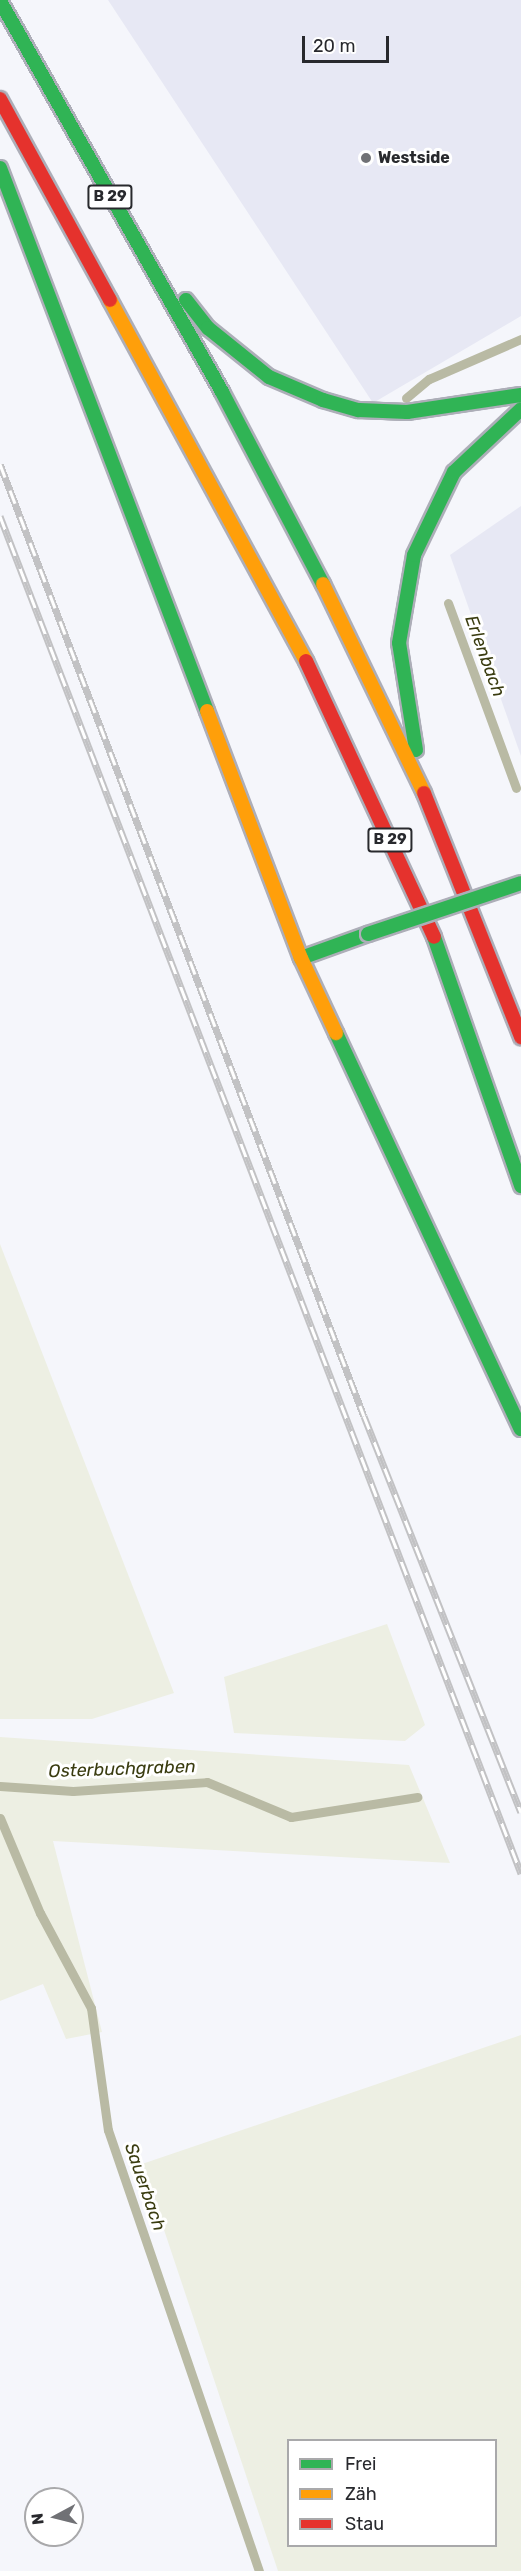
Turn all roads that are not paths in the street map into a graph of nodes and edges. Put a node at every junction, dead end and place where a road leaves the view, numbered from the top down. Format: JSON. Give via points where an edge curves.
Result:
{"nodes":[{"id":1,"x":0,"y":1,"type":"edge"},
{"id":2,"x":0,"y":99,"type":"edge"},
{"id":3,"x":0,"y":168,"type":"edge"},
{"id":4,"x":120,"y":214,"type":"junction"},
{"id":5,"x":521,"y":395,"type":"edge"},
{"id":6,"x":521,"y":409,"type":"edge"},
{"id":7,"x":422,"y":787,"type":"junction"},
{"id":8,"x":521,"y":883,"type":"edge"},
{"id":9,"x":301,"y":958,"type":"junction"},
{"id":10,"x":521,"y":1037,"type":"edge"},
{"id":11,"x":521,"y":1186,"type":"edge"},
{"id":12,"x":521,"y":1429,"type":"edge"}],
"edges":[{"from":1,"to":4,"type":"highway","number":"B 29"},
{"from":2,"to":11,"type":"highway","number":"B 29","via":[[330,705],[440,951]]},
{"from":3,"to":9,"type":"highway"},
{"from":4,"to":5,"type":"highway","via":[[208,328],[269,377],[359,410],[418,411]]},
{"from":4,"to":7,"type":"highway","number":"B 29","via":[[282,503]]},
{"from":6,"to":7,"type":"highway","via":[[454,472],[414,555],[399,643]]},
{"from":7,"to":10,"type":"highway","number":"B 29"},
{"from":8,"to":9,"type":"highway","bridge":true},
{"from":9,"to":12,"type":"highway"}]}
